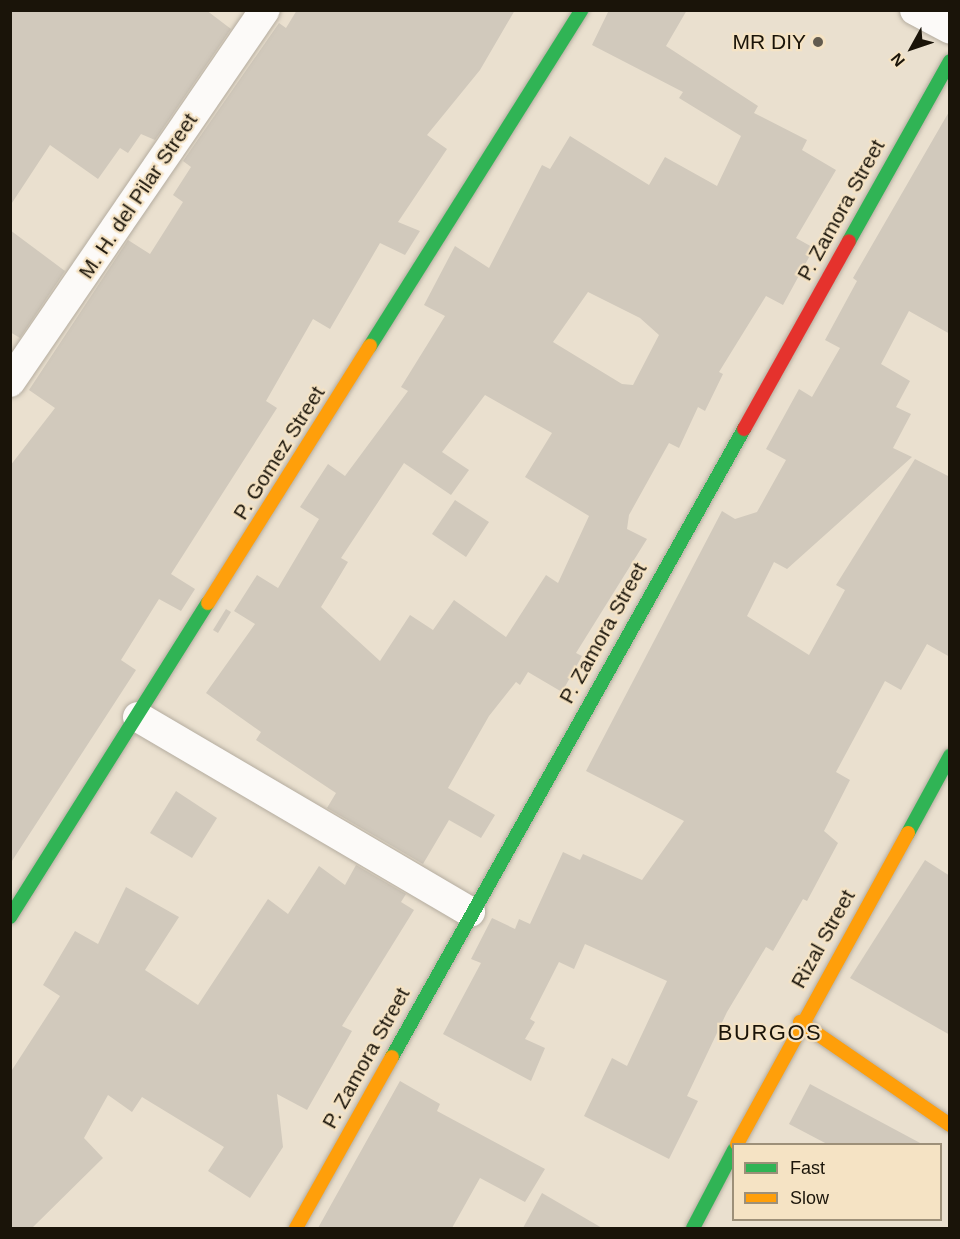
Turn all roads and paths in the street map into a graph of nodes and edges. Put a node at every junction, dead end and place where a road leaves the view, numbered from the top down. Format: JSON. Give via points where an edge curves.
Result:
{"nodes":[{"id":1,"x":265,"y":10,"type":"edge"},
{"id":2,"x":582,"y":10,"type":"edge"},
{"id":3,"x":915,"y":10,"type":"edge"},
{"id":4,"x":950,"y":29,"type":"edge"},
{"id":5,"x":950,"y":61,"type":"edge"},
{"id":6,"x":10,"y":382,"type":"edge"},
{"id":7,"x":138,"y":717,"type":"junction"},
{"id":8,"x":950,"y":756,"type":"edge"},
{"id":9,"x":470,"y":912,"type":"junction"},
{"id":10,"x":10,"y":917,"type":"edge"},
{"id":11,"x":800,"y":1022,"type":"junction"},
{"id":12,"x":950,"y":1125,"type":"edge"},
{"id":13,"x":737,"y":1143,"type":"edge"},
{"id":14,"x":732,"y":1154,"type":"edge"},
{"id":15,"x":296,"y":1228,"type":"edge"},
{"id":16,"x":693,"y":1228,"type":"edge"}],
"edges":[{"from":1,"to":6,"type":"street","name":"M. H. del Pilar Street"},
{"from":2,"to":7,"type":"street","name":"P. Gomez Street"},
{"from":3,"to":4,"type":"street"},
{"from":5,"to":9,"type":"street","name":"P. Zamora Street"},
{"from":7,"to":9,"type":"street"},
{"from":7,"to":10,"type":"street","name":"P. Gomez Street"},
{"from":8,"to":11,"type":"street","name":"Rizal Street"},
{"from":9,"to":15,"type":"street","name":"P. Zamora Street"},
{"from":11,"to":12,"type":"street"},
{"from":11,"to":13,"type":"street","name":"Rizal Street"},
{"from":14,"to":16,"type":"street"}]}
